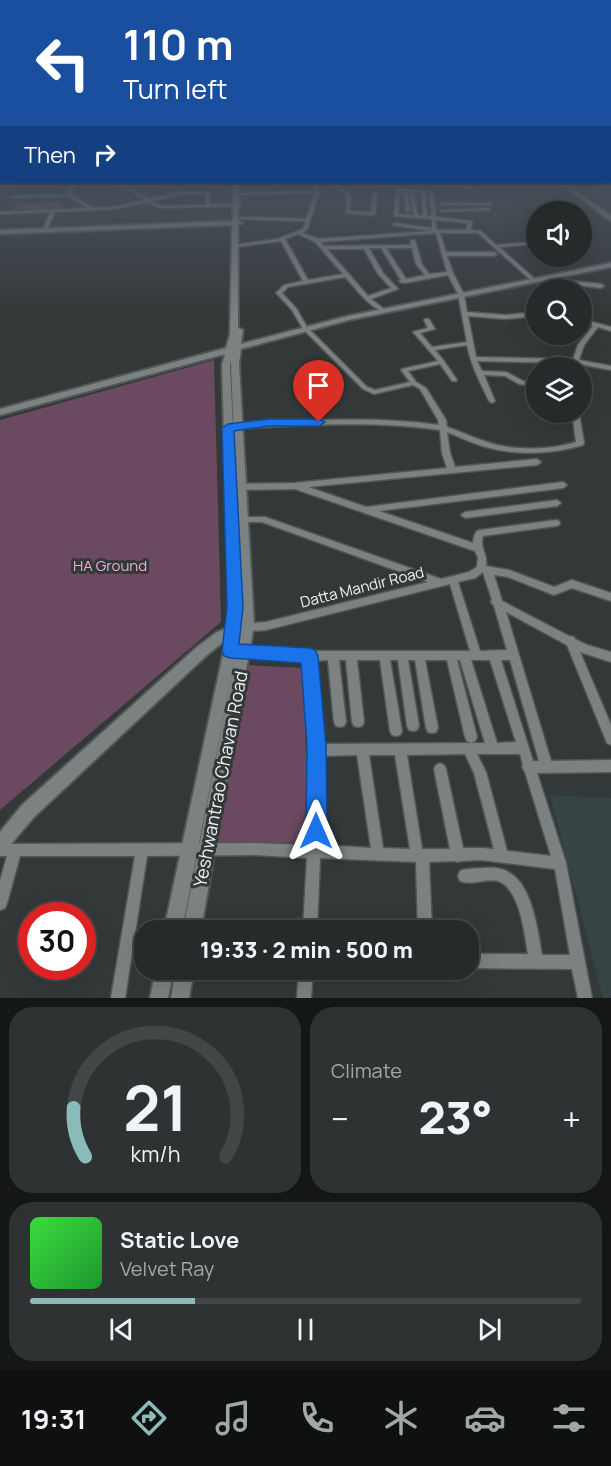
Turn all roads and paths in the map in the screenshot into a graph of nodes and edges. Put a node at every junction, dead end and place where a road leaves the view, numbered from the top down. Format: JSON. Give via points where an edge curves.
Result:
{"nodes":[{"id":1,"x":48,"y":226,"type":"edge"},
{"id":2,"x":177,"y":226,"type":"edge"},
{"id":3,"x":238,"y":226,"type":"edge"},
{"id":4,"x":305,"y":226,"type":"edge"},
{"id":5,"x":396,"y":226,"type":"edge"},
{"id":6,"x":435,"y":226,"type":"junction"},
{"id":7,"x":439,"y":226,"type":"edge"},
{"id":8,"x":469,"y":226,"type":"edge"},
{"id":9,"x":47,"y":231,"type":"junction"},
{"id":10,"x":468,"y":231,"type":"junction"},
{"id":11,"x":0,"y":233,"type":"edge"},
{"id":12,"x":300,"y":234,"type":"junction"},
{"id":13,"x":410,"y":235,"type":"junction"},
{"id":14,"x":396,"y":236,"type":"junction"},
{"id":15,"x":282,"y":239,"type":"junction"},
{"id":16,"x":317,"y":242,"type":"junction"},
{"id":17,"x":526,"y":242,"type":"edge"},
{"id":18,"x":238,"y":246,"type":"junction"},
{"id":19,"x":382,"y":246,"type":"junction"},
{"id":20,"x":414,"y":246,"type":"junction"},
{"id":21,"x":497,"y":246,"type":"junction"},
{"id":22,"x":366,"y":247,"type":"junction"},
{"id":23,"x":322,"y":248,"type":"junction"},
{"id":24,"x":445,"y":254,"type":"junction"},
{"id":25,"x":494,"y":254,"type":"dead end"},
{"id":26,"x":611,"y":265,"type":"edge"},
{"id":27,"x":450,"y":273,"type":"junction"},
{"id":28,"x":346,"y":275,"type":"junction"},
{"id":29,"x":428,"y":276,"type":"junction"},
{"id":30,"x":533,"y":279,"type":"edge"},
{"id":31,"x":550,"y":279,"type":"edge"},
{"id":32,"x":405,"y":281,"type":"junction"},
{"id":33,"x":306,"y":282,"type":"junction"},
{"id":34,"x":526,"y":282,"type":"edge"},
{"id":35,"x":389,"y":283,"type":"junction"},
{"id":36,"x":592,"y":285,"type":"edge"},
{"id":37,"x":601,"y":286,"type":"dead end"},
{"id":38,"x":461,"y":294,"type":"junction"},
{"id":39,"x":367,"y":298,"type":"junction"},
{"id":40,"x":382,"y":310,"type":"junction"},
{"id":41,"x":464,"y":314,"type":"junction"},
{"id":42,"x":526,"y":315,"type":"edge"},
{"id":43,"x":427,"y":320,"type":"dead end"},
{"id":44,"x":604,"y":327,"type":"edge"},
{"id":45,"x":306,"y":328,"type":"junction"},
{"id":46,"x":469,"y":343,"type":"junction"},
{"id":47,"x":237,"y":347,"type":"junction"},
{"id":48,"x":431,"y":349,"type":"junction"},
{"id":49,"x":576,"y":357,"type":"edge"},
{"id":50,"x":473,"y":359,"type":"junction"},
{"id":51,"x":442,"y":362,"type":"junction"},
{"id":52,"x":526,"y":362,"type":"edge"},
{"id":53,"x":592,"y":366,"type":"edge"},
{"id":54,"x":611,"y":368,"type":"edge"},
{"id":55,"x":479,"y":373,"type":"junction"},
{"id":56,"x":454,"y":380,"type":"dead end"},
{"id":57,"x":414,"y":383,"type":"junction"},
{"id":58,"x":526,"y":384,"type":"edge"},
{"id":59,"x":492,"y":401,"type":"dead end"},
{"id":60,"x":0,"y":407,"type":"edge"},
{"id":61,"x":0,"y":412,"type":"edge"},
{"id":62,"x":577,"y":423,"type":"edge"},
{"id":63,"x":233,"y":427,"type":"junction"},
{"id":64,"x":444,"y":429,"type":"junction"},
{"id":65,"x":537,"y":462,"type":"dead end"},
{"id":66,"x":452,"y":470,"type":"junction"},
{"id":67,"x":563,"y":485,"type":"dead end"},
{"id":68,"x":294,"y":486,"type":"junction"},
{"id":69,"x":230,"y":487,"type":"junction"},
{"id":70,"x":242,"y":487,"type":"junction"},
{"id":71,"x":501,"y":493,"type":"junction"},
{"id":72,"x":557,"y":503,"type":"dead end"},
{"id":73,"x":510,"y":509,"type":"junction"},
{"id":74,"x":365,"y":510,"type":"junction"},
{"id":75,"x":465,"y":515,"type":"dead end"},
{"id":76,"x":244,"y":520,"type":"junction"},
{"id":77,"x":556,"y":523,"type":"dead end"},
{"id":78,"x":477,"y":548,"type":"junction"},
{"id":79,"x":484,"y":569,"type":"junction"},
{"id":80,"x":453,"y":580,"type":"junction"},
{"id":81,"x":441,"y":583,"type":"junction"},
{"id":82,"x":611,"y":597,"type":"edge"},
{"id":83,"x":496,"y":602,"type":"junction"},
{"id":84,"x":241,"y":628,"type":"junction"},
{"id":85,"x":570,"y":640,"type":"junction"},
{"id":86,"x":237,"y":651,"type":"junction"},
{"id":87,"x":419,"y":655,"type":"junction"},
{"id":88,"x":451,"y":655,"type":"junction"},
{"id":89,"x":464,"y":655,"type":"junction"},
{"id":90,"x":476,"y":655,"type":"junction"},
{"id":91,"x":494,"y":655,"type":"junction"},
{"id":92,"x":512,"y":655,"type":"junction"},
{"id":93,"x":309,"y":656,"type":"junction"},
{"id":94,"x":333,"y":656,"type":"junction"},
{"id":95,"x":351,"y":656,"type":"junction"},
{"id":96,"x":384,"y":656,"type":"junction"},
{"id":97,"x":402,"y":656,"type":"junction"},
{"id":98,"x":611,"y":657,"type":"edge"},
{"id":99,"x":340,"y":722,"type":"dead end"},
{"id":100,"x":358,"y":722,"type":"dead end"},
{"id":101,"x":413,"y":726,"type":"dead end"},
{"id":102,"x":432,"y":728,"type":"dead end"},
{"id":103,"x":396,"y":731,"type":"dead end"},
{"id":104,"x":611,"y":739,"type":"edge"},
{"id":105,"x":470,"y":743,"type":"junction"},
{"id":106,"x":522,"y":748,"type":"junction"},
{"id":107,"x":493,"y":749,"type":"junction"},
{"id":108,"x":316,"y":750,"type":"junction"},
{"id":109,"x":362,"y":750,"type":"junction"},
{"id":110,"x":400,"y":750,"type":"junction"},
{"id":111,"x":611,"y":766,"type":"edge"},
{"id":112,"x":528,"y":767,"type":"junction"},
{"id":113,"x":547,"y":767,"type":"junction"},
{"id":114,"x":440,"y":769,"type":"dead end"},
{"id":115,"x":0,"y":844,"type":"edge"},
{"id":116,"x":16,"y":849,"type":"junction"},
{"id":117,"x":188,"y":849,"type":"junction"},
{"id":118,"x":0,"y":850,"type":"edge"},
{"id":119,"x":142,"y":850,"type":"junction"},
{"id":120,"x":206,"y":850,"type":"junction"},
{"id":121,"x":316,"y":851,"type":"junction"},
{"id":122,"x":378,"y":854,"type":"junction"},
{"id":123,"x":420,"y":856,"type":"junction"},
{"id":124,"x":458,"y":856,"type":"junction"},
{"id":125,"x":501,"y":856,"type":"junction"},
{"id":126,"x":560,"y":863,"type":"junction"},
{"id":127,"x":465,"y":876,"type":"dead end"},
{"id":128,"x":0,"y":903,"type":"edge"},
{"id":129,"x":175,"y":920,"type":"edge"},
{"id":130,"x":194,"y":920,"type":"edge"},
{"id":131,"x":311,"y":920,"type":"edge"},
{"id":132,"x":424,"y":920,"type":"edge"},
{"id":133,"x":479,"y":961,"type":"edge"},
{"id":134,"x":536,"y":962,"type":"junction"},
{"id":135,"x":578,"y":962,"type":"junction"},
{"id":136,"x":163,"y":980,"type":"edge"},
{"id":137,"x":183,"y":980,"type":"edge"},
{"id":138,"x":305,"y":980,"type":"edge"},
{"id":139,"x":118,"y":998,"type":"edge"},
{"id":140,"x":159,"y":998,"type":"edge"},
{"id":141,"x":180,"y":998,"type":"edge"},
{"id":142,"x":304,"y":998,"type":"edge"},
{"id":143,"x":585,"y":998,"type":"edge"}],
"edges":[{"from":1,"to":9,"type":"street"},
{"from":2,"to":9,"type":"street"},
{"from":3,"to":18,"type":"street"},
{"from":4,"to":12,"type":"street"},
{"from":5,"to":14,"type":"street"},
{"from":6,"to":7,"type":"street"},
{"from":6,"to":10,"type":"street"},
{"from":6,"to":13,"type":"street"},
{"from":6,"to":24,"type":"street"},
{"from":8,"to":10,"type":"street"},
{"from":9,"to":11,"type":"street"},
{"from":10,"to":21,"type":"street","via":[[481,232]]},
{"from":12,"to":15,"type":"street"},
{"from":12,"to":16,"type":"street"},
{"from":13,"to":14,"type":"street"},
{"from":13,"to":20,"type":"street"},
{"from":14,"to":16,"type":"street"},
{"from":15,"to":18,"type":"street"},
{"from":15,"to":33,"type":"street"},
{"from":16,"to":23,"type":"street"},
{"from":17,"to":21,"type":"street"},
{"from":18,"to":47,"type":"street"},
{"from":19,"to":20,"type":"street"},
{"from":19,"to":22,"type":"street"},
{"from":19,"to":32,"type":"street"},
{"from":20,"to":29,"type":"street","via":[[419,264]]},
{"from":21,"to":30,"type":"street"},
{"from":22,"to":23,"type":"street"},
{"from":22,"to":35,"type":"street"},
{"from":23,"to":28,"type":"street"},
{"from":24,"to":25,"type":"street"},
{"from":24,"to":27,"type":"street"},
{"from":26,"to":31,"type":"street"},
{"from":27,"to":29,"type":"street"},
{"from":27,"to":38,"type":"street"},
{"from":28,"to":33,"type":"street"},
{"from":28,"to":39,"type":"street"},
{"from":29,"to":32,"type":"street"},
{"from":32,"to":35,"type":"street"},
{"from":33,"to":45,"type":"street","via":[[283,287],[279,293]]},
{"from":34,"to":38,"type":"street"},
{"from":35,"to":39,"type":"street","via":[[395,289]]},
{"from":36,"to":37,"type":"street"},
{"from":38,"to":40,"type":"street"},
{"from":38,"to":41,"type":"street"},
{"from":39,"to":40,"type":"street"},
{"from":40,"to":45,"type":"street"},
{"from":41,"to":42,"type":"street"},
{"from":41,"to":46,"type":"street"},
{"from":43,"to":48,"type":"street","via":[[432,329],[416,332]]},
{"from":44,"to":49,"type":"street","via":[[581,345]]},
{"from":45,"to":47,"type":"street"},
{"from":45,"to":57,"type":"street","via":[[365,388],[379,391]]},
{"from":46,"to":48,"type":"street"},
{"from":46,"to":50,"type":"street"},
{"from":47,"to":60,"type":"street"},
{"from":47,"to":61,"type":"street"},
{"from":47,"to":63,"type":"street","via":[[226,364]]},
{"from":48,"to":51,"type":"street"},
{"from":50,"to":52,"type":"street"},
{"from":50,"to":55,"type":"street"},
{"from":51,"to":56,"type":"street"},
{"from":51,"to":57,"type":"street","via":[[404,370]]},
{"from":53,"to":54,"type":"street"},
{"from":55,"to":58,"type":"street","via":[[506,374]]},
{"from":55,"to":59,"type":"street"},
{"from":57,"to":64,"type":"street","via":[[423,388]]},
{"from":62,"to":64,"type":"street","via":[[580,443],[567,447],[491,447]]},
{"from":63,"to":64,"type":"street","via":[[319,422]]},
{"from":63,"to":69,"type":"street"},
{"from":63,"to":70,"type":"street"},
{"from":64,"to":66,"type":"street"},
{"from":65,"to":66,"type":"street"},
{"from":66,"to":68,"type":"street"},
{"from":67,"to":71,"type":"street"},
{"from":68,"to":70,"type":"street"},
{"from":68,"to":74,"type":"street"},
{"from":69,"to":70,"type":"street"},
{"from":69,"to":84,"type":"street"},
{"from":70,"to":76,"type":"street"},
{"from":71,"to":73,"type":"street"},
{"from":71,"to":74,"type":"street"},
{"from":72,"to":73,"type":"street"},
{"from":73,"to":75,"type":"street"},
{"from":74,"to":78,"type":"street"},
{"from":76,"to":81,"type":"street","via":[[262,519]]},
{"from":76,"to":84,"type":"street"},
{"from":77,"to":78,"type":"street","via":[[486,531],[477,538]]},
{"from":78,"to":79,"type":"street"},
{"from":79,"to":80,"type":"street","name":"Datta Mandir Road"},
{"from":79,"to":82,"type":"street","via":[[554,591],[572,584]]},
{"from":79,"to":83,"type":"street"},
{"from":80,"to":81,"type":"street","name":"Datta Mandir Road"},
{"from":80,"to":90,"type":"street"},
{"from":81,"to":84,"type":"street","name":"Datta Mandir Road","via":[[266,626]]},
{"from":83,"to":85,"type":"street"},
{"from":83,"to":92,"type":"street"},
{"from":84,"to":86,"type":"street","name":"Yeshwantrao Chavan Road"},
{"from":84,"to":115,"type":"street","via":[[202,651],[45,795]]},
{"from":85,"to":98,"type":"street"},
{"from":85,"to":104,"type":"street"},
{"from":86,"to":93,"type":"street"},
{"from":86,"to":117,"type":"street","name":"Yeshwantrao Chavan Road"},
{"from":86,"to":120,"type":"street","name":"Yeshwantrao Chavan Road"},
{"from":87,"to":88,"type":"street"},
{"from":87,"to":97,"type":"street"},
{"from":87,"to":102,"type":"street"},
{"from":88,"to":89,"type":"street"},
{"from":88,"to":105,"type":"street"},
{"from":89,"to":90,"type":"street"},
{"from":89,"to":107,"type":"street"},
{"from":90,"to":91,"type":"street"},
{"from":91,"to":92,"type":"street"},
{"from":91,"to":106,"type":"street"},
{"from":92,"to":113,"type":"street"},
{"from":93,"to":94,"type":"street"},
{"from":93,"to":108,"type":"street"},
{"from":94,"to":95,"type":"street"},
{"from":94,"to":99,"type":"street"},
{"from":95,"to":96,"type":"street"},
{"from":95,"to":100,"type":"street"},
{"from":96,"to":97,"type":"street"},
{"from":96,"to":103,"type":"street"},
{"from":97,"to":101,"type":"street"},
{"from":105,"to":107,"type":"street"},
{"from":105,"to":110,"type":"street"},
{"from":105,"to":125,"type":"street"},
{"from":106,"to":107,"type":"street"},
{"from":106,"to":112,"type":"street"},
{"from":108,"to":109,"type":"street"},
{"from":108,"to":121,"type":"street"},
{"from":109,"to":110,"type":"street"},
{"from":109,"to":122,"type":"street"},
{"from":110,"to":123,"type":"street"},
{"from":111,"to":113,"type":"street"},
{"from":112,"to":113,"type":"street"},
{"from":112,"to":126,"type":"street"},
{"from":114,"to":124,"type":"street"},
{"from":116,"to":118,"type":"street"},
{"from":116,"to":119,"type":"street"},
{"from":116,"to":128,"type":"street"},
{"from":117,"to":119,"type":"street"},
{"from":117,"to":120,"type":"street"},
{"from":117,"to":129,"type":"street","name":"Yeshwantrao Chavan Road"},
{"from":119,"to":139,"type":"street"},
{"from":120,"to":121,"type":"street"},
{"from":120,"to":130,"type":"street","name":"Yeshwantrao Chavan Road"},
{"from":121,"to":122,"type":"street"},
{"from":121,"to":131,"type":"street"},
{"from":122,"to":123,"type":"street"},
{"from":123,"to":124,"type":"street"},
{"from":123,"to":132,"type":"street"},
{"from":124,"to":125,"type":"street"},
{"from":125,"to":126,"type":"street"},
{"from":126,"to":135,"type":"street"},
{"from":127,"to":134,"type":"street","via":[[501,875],[514,883],[525,907]]},
{"from":133,"to":134,"type":"street"},
{"from":134,"to":135,"type":"street"},
{"from":135,"to":143,"type":"street"},
{"from":136,"to":140,"type":"street"},
{"from":137,"to":141,"type":"street"},
{"from":138,"to":142,"type":"street"}]}
